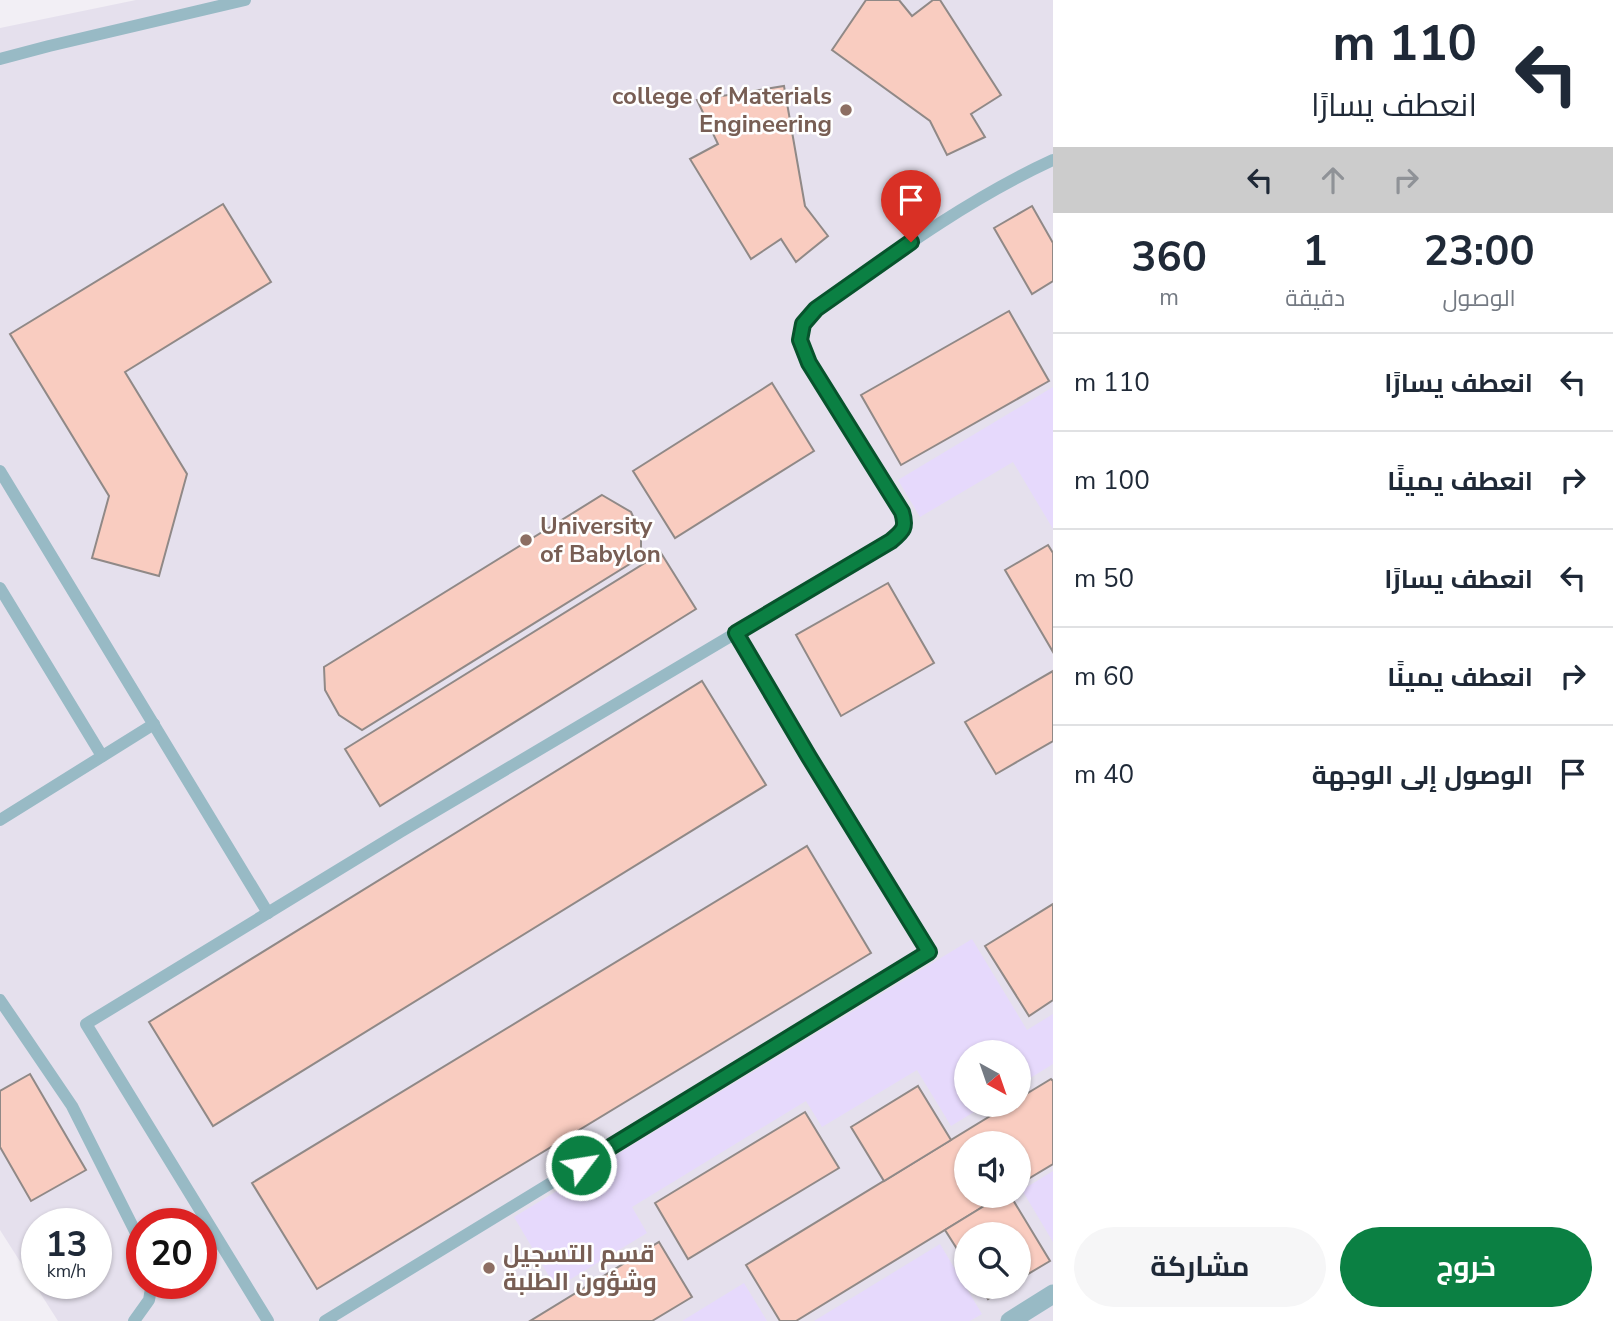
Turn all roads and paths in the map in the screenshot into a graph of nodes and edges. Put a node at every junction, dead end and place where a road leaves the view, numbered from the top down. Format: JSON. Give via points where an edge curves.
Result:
{"nodes":[{"id":1,"x":246,"y":0,"type":"edge"},
{"id":2,"x":0,"y":59,"type":"edge"},
{"id":3,"x":1053,"y":160,"type":"edge"},
{"id":4,"x":0,"y":471,"type":"edge"},
{"id":5,"x":0,"y":588,"type":"edge"},
{"id":6,"x":736,"y":633,"type":"junction"},
{"id":7,"x":153,"y":724,"type":"junction"},
{"id":8,"x":102,"y":756,"type":"junction"},
{"id":9,"x":0,"y":820,"type":"edge"},
{"id":10,"x":268,"y":912,"type":"junction"},
{"id":11,"x":0,"y":1000,"type":"edge"},
{"id":12,"x":126,"y":1213,"type":"edge"},
{"id":13,"x":1053,"y":1294,"type":"edge"},
{"id":14,"x":149,"y":1299,"type":"edge"},
{"id":15,"x":135,"y":1321,"type":"edge"},
{"id":16,"x":268,"y":1321,"type":"edge"},
{"id":17,"x":326,"y":1321,"type":"edge"},
{"id":18,"x":1010,"y":1321,"type":"edge"}],
"edges":[{"from":1,"to":2,"type":"lane"},
{"from":3,"to":6,"type":"lane","via":[[930,228],[816,309],[803,324],[800,340],[809,363],[905,521],[891,541]]},
{"from":4,"to":7,"type":"lane"},
{"from":5,"to":8,"type":"lane"},
{"from":6,"to":10,"type":"lane"},
{"from":6,"to":17,"type":"lane","via":[[929,952]]},
{"from":7,"to":8,"type":"lane"},
{"from":7,"to":10,"type":"lane"},
{"from":8,"to":9,"type":"lane"},
{"from":10,"to":16,"type":"lane","via":[[86,1024]]},
{"from":11,"to":12,"type":"lane","via":[[72,1106]]},
{"from":13,"to":18,"type":"street"},
{"from":14,"to":15,"type":"lane"}]}
